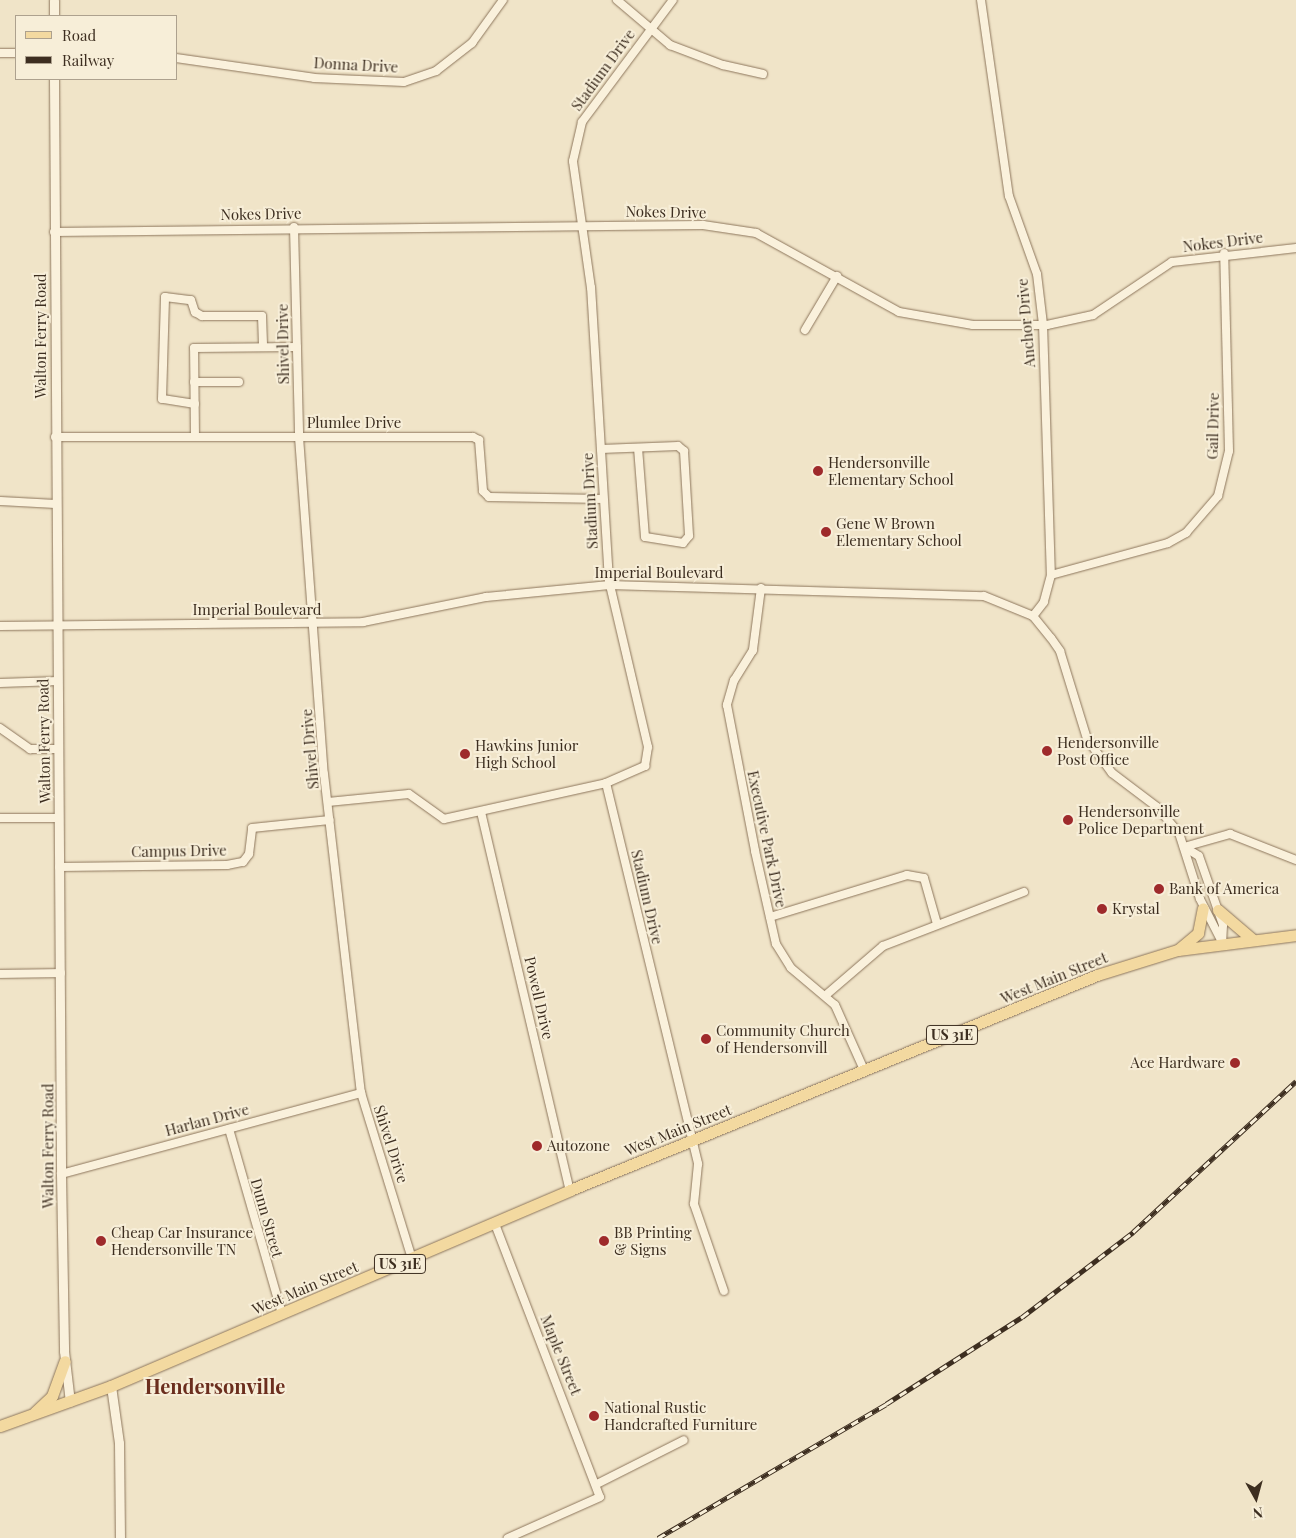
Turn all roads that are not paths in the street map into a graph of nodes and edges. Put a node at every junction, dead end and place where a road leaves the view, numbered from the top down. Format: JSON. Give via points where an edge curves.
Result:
{"nodes":[{"id":1,"x":54,"y":0,"type":"edge"},
{"id":2,"x":503,"y":0,"type":"edge"},
{"id":3,"x":617,"y":0,"type":"edge"},
{"id":4,"x":672,"y":0,"type":"edge"},
{"id":5,"x":981,"y":0,"type":"edge"},
{"id":6,"x":54,"y":15,"type":"edge"},
{"id":7,"x":651,"y":30,"type":"junction"},
{"id":8,"x":0,"y":53,"type":"edge"},
{"id":9,"x":15,"y":53,"type":"edge"},
{"id":10,"x":178,"y":58,"type":"edge"},
{"id":11,"x":763,"y":74,"type":"dead end"},
{"id":12,"x":54,"y":80,"type":"edge"},
{"id":13,"x":585,"y":225,"type":"junction"},
{"id":14,"x":294,"y":228,"type":"junction"},
{"id":15,"x":54,"y":232,"type":"junction"},
{"id":16,"x":1296,"y":248,"type":"edge"},
{"id":17,"x":1224,"y":253,"type":"junction"},
{"id":18,"x":837,"y":276,"type":"junction"},
{"id":19,"x":1043,"y":324,"type":"junction"},
{"id":20,"x":806,"y":330,"type":"dead end"},
{"id":21,"x":263,"y":347,"type":"junction"},
{"id":22,"x":297,"y":347,"type":"junction"},
{"id":23,"x":194,"y":382,"type":"junction"},
{"id":24,"x":239,"y":382,"type":"dead end"},
{"id":25,"x":195,"y":404,"type":"junction"},
{"id":26,"x":299,"y":436,"type":"junction"},
{"id":27,"x":55,"y":437,"type":"junction"},
{"id":28,"x":195,"y":437,"type":"junction"},
{"id":29,"x":638,"y":448,"type":"junction"},
{"id":30,"x":601,"y":449,"type":"junction"},
{"id":31,"x":603,"y":500,"type":"junction"},
{"id":32,"x":0,"y":501,"type":"edge"},
{"id":33,"x":56,"y":504,"type":"junction"},
{"id":34,"x":1051,"y":575,"type":"junction"},
{"id":35,"x":609,"y":585,"type":"junction"},
{"id":36,"x":761,"y":588,"type":"junction"},
{"id":37,"x":1033,"y":616,"type":"junction"},
{"id":38,"x":315,"y":624,"type":"junction"},
{"id":39,"x":0,"y":626,"type":"edge"},
{"id":40,"x":57,"y":627,"type":"junction"},
{"id":41,"x":58,"y":681,"type":"junction"},
{"id":42,"x":0,"y":683,"type":"edge"},
{"id":43,"x":0,"y":728,"type":"edge"},
{"id":44,"x":58,"y":749,"type":"junction"},
{"id":45,"x":606,"y":783,"type":"junction"},
{"id":46,"x":328,"y":802,"type":"junction"},
{"id":47,"x":481,"y":812,"type":"junction"},
{"id":48,"x":0,"y":818,"type":"edge"},
{"id":49,"x":59,"y":818,"type":"junction"},
{"id":50,"x":330,"y":820,"type":"junction"},
{"id":51,"x":1184,"y":847,"type":"junction"},
{"id":52,"x":1296,"y":860,"type":"edge"},
{"id":53,"x":59,"y":867,"type":"junction"},
{"id":54,"x":1024,"y":892,"type":"dead end"},
{"id":55,"x":1203,"y":908,"type":"junction"},
{"id":56,"x":1218,"y":910,"type":"junction"},
{"id":57,"x":770,"y":917,"type":"junction"},
{"id":58,"x":937,"y":924,"type":"junction"},
{"id":59,"x":1296,"y":935,"type":"edge"},
{"id":60,"x":1252,"y":939,"type":"junction"},
{"id":61,"x":1222,"y":942,"type":"junction"},
{"id":62,"x":1178,"y":950,"type":"junction"},
{"id":63,"x":61,"y":973,"type":"junction"},
{"id":64,"x":0,"y":974,"type":"edge"},
{"id":65,"x":826,"y":995,"type":"junction"},
{"id":66,"x":864,"y":1072,"type":"junction"},
{"id":67,"x":361,"y":1093,"type":"junction"},
{"id":68,"x":229,"y":1129,"type":"junction"},
{"id":69,"x":690,"y":1142,"type":"junction"},
{"id":70,"x":61,"y":1174,"type":"junction"},
{"id":71,"x":570,"y":1190,"type":"junction"},
{"id":72,"x":494,"y":1224,"type":"junction"},
{"id":73,"x":412,"y":1259,"type":"junction"},
{"id":74,"x":724,"y":1291,"type":"dead end"},
{"id":75,"x":282,"y":1314,"type":"junction"},
{"id":76,"x":65,"y":1361,"type":"junction"},
{"id":77,"x":111,"y":1386,"type":"junction"},
{"id":78,"x":70,"y":1402,"type":"junction"},
{"id":79,"x":30,"y":1416,"type":"junction"},
{"id":80,"x":0,"y":1426,"type":"edge"},
{"id":81,"x":684,"y":1440,"type":"dead end"},
{"id":82,"x":597,"y":1484,"type":"junction"},
{"id":83,"x":120,"y":1538,"type":"edge"},
{"id":84,"x":508,"y":1538,"type":"edge"}],
"edges":[{"from":1,"to":6,"type":"street"},
{"from":2,"to":10,"type":"street","name":"Donna Drive","via":[[472,43],[436,71],[404,82],[314,78]]},
{"from":3,"to":7,"type":"street"},
{"from":4,"to":7,"type":"street","name":"Stadium Drive"},
{"from":5,"to":19,"type":"street","name":"Anchor Drive","via":[[1009,196],[1037,274]]},
{"from":7,"to":11,"type":"street","via":[[704,59]]},
{"from":7,"to":13,"type":"street","name":"Stadium Drive","via":[[582,122],[573,161]]},
{"from":8,"to":9,"type":"street"},
{"from":12,"to":15,"type":"street","name":"Walton Ferry Road"},
{"from":13,"to":14,"type":"street","name":"Nokes Drive"},
{"from":13,"to":18,"type":"street","name":"Nokes Drive","via":[[703,225],[756,232]]},
{"from":13,"to":30,"type":"street","name":"Stadium Drive"},
{"from":14,"to":15,"type":"street","name":"Nokes Drive"},
{"from":14,"to":22,"type":"street","name":"Shivel Drive"},
{"from":15,"to":27,"type":"street","name":"Walton Ferry Road"},
{"from":16,"to":17,"type":"street","name":"Nokes Drive"},
{"from":17,"to":19,"type":"street","name":"Nokes Drive","via":[[1172,262],[1093,315]]},
{"from":17,"to":34,"type":"street","name":"Gail Drive","via":[[1229,451],[1218,496],[1186,533],[1168,544]]},
{"from":18,"to":19,"type":"street","name":"Nokes Drive","via":[[898,312],[926,320]]},
{"from":18,"to":20,"type":"street"},
{"from":19,"to":34,"type":"street","name":"Anchor Drive"},
{"from":21,"to":22,"type":"street"},
{"from":21,"to":23,"type":"street","via":[[197,346]]},
{"from":21,"to":25,"type":"street","via":[[262,316],[202,316],[188,298],[164,299],[162,399]]},
{"from":22,"to":26,"type":"street","name":"Shivel Drive"},
{"from":23,"to":24,"type":"street"},
{"from":23,"to":25,"type":"street"},
{"from":25,"to":28,"type":"street"},
{"from":26,"to":28,"type":"street","name":"Plumlee Drive"},
{"from":26,"to":31,"type":"street","name":"Plumlee Drive","via":[[473,437],[479,440],[483,491],[489,497]]},
{"from":26,"to":38,"type":"street","name":"Shivel Drive"},
{"from":27,"to":28,"type":"street","name":"Plumlee Drive"},
{"from":27,"to":33,"type":"street","name":"Walton Ferry Road"},
{"from":29,"to":29,"type":"street","via":[[678,446],[684,451],[689,536],[683,543],[645,537]]},
{"from":29,"to":30,"type":"street"},
{"from":30,"to":31,"type":"street","name":"Stadium Drive"},
{"from":31,"to":35,"type":"street","name":"Stadium Drive"},
{"from":32,"to":33,"type":"street"},
{"from":33,"to":40,"type":"street","name":"Walton Ferry Road"},
{"from":34,"to":37,"type":"street","name":"Anchor Drive","via":[[1044,602]]},
{"from":35,"to":36,"type":"street","name":"Imperial Boulevard"},
{"from":35,"to":38,"type":"street","name":"Imperial Boulevard","via":[[486,597],[363,622]]},
{"from":35,"to":45,"type":"street","name":"Stadium Drive","via":[[648,758],[640,772]]},
{"from":36,"to":37,"type":"street","name":"Imperial Boulevard","via":[[984,596]]},
{"from":36,"to":57,"type":"street","name":"Executive Park Drive","via":[[753,650],[734,680],[727,712]]},
{"from":37,"to":51,"type":"street","via":[[1060,651],[1080,720],[1102,762],[1163,813]]},
{"from":38,"to":40,"type":"street","name":"Imperial Boulevard"},
{"from":38,"to":46,"type":"street","name":"Shivel Drive"},
{"from":39,"to":40,"type":"street","name":"Imperial Boulevard"},
{"from":40,"to":41,"type":"street","name":"Walton Ferry Road"},
{"from":41,"to":42,"type":"street"},
{"from":41,"to":44,"type":"street","name":"Walton Ferry Road"},
{"from":43,"to":44,"type":"street","via":[[30,749]]},
{"from":44,"to":49,"type":"street","name":"Walton Ferry Road"},
{"from":45,"to":47,"type":"street"},
{"from":45,"to":69,"type":"street","name":"Stadium Drive"},
{"from":46,"to":47,"type":"street","via":[[409,794],[444,819]]},
{"from":46,"to":50,"type":"street","name":"Shivel Drive"},
{"from":47,"to":71,"type":"street","name":"Powell Drive"},
{"from":48,"to":49,"type":"street"},
{"from":49,"to":53,"type":"street","name":"Walton Ferry Road"},
{"from":50,"to":53,"type":"street","name":"Campus Drive","via":[[252,828],[249,854],[243,862],[226,865]]},
{"from":50,"to":67,"type":"street","name":"Shivel Drive"},
{"from":51,"to":52,"type":"street","via":[[1230,834]]},
{"from":51,"to":55,"type":"street"},
{"from":51,"to":56,"type":"street","via":[[1199,856]]},
{"from":53,"to":63,"type":"street","name":"Walton Ferry Road"},
{"from":54,"to":58,"type":"street"},
{"from":55,"to":61,"type":"street"},
{"from":55,"to":62,"type":"main road","via":[[1198,933]]},
{"from":56,"to":60,"type":"main road"},
{"from":56,"to":61,"type":"street"},
{"from":57,"to":58,"type":"street","via":[[907,875],[924,878]]},
{"from":57,"to":65,"type":"street","name":"Executive Park Drive","via":[[776,944],[791,968]]},
{"from":58,"to":65,"type":"street","via":[[883,946]]},
{"from":59,"to":60,"type":"main road","name":"West Main Street","number":"US 31E"},
{"from":60,"to":61,"type":"main road","name":"West Main Street","number":"US 31E"},
{"from":61,"to":62,"type":"main road","name":"West Main Street","number":"US 31E"},
{"from":62,"to":66,"type":"main road","name":"West Main Street","number":"US 31E","via":[[1097,975]]},
{"from":63,"to":64,"type":"street"},
{"from":63,"to":70,"type":"street","name":"Walton Ferry Road"},
{"from":65,"to":66,"type":"street","name":"Executive Park Drive"},
{"from":66,"to":69,"type":"main road","name":"West Main Street","number":"US 31E"},
{"from":67,"to":68,"type":"street","name":"Harlan Drive"},
{"from":67,"to":73,"type":"street","name":"Shivel Drive"},
{"from":68,"to":70,"type":"street","name":"Harlan Drive"},
{"from":68,"to":75,"type":"street","name":"Dunn Street"},
{"from":69,"to":71,"type":"main road","name":"West Main Street","number":"US 31E"},
{"from":69,"to":74,"type":"street","name":"Stadium Drive","via":[[698,1164],[694,1204]]},
{"from":70,"to":76,"type":"street","name":"Walton Ferry Road"},
{"from":71,"to":72,"type":"main road","name":"West Main Street","number":"US 31E"},
{"from":72,"to":73,"type":"main road","name":"West Main Street","number":"US 31E"},
{"from":72,"to":82,"type":"street","name":"Maple Street"},
{"from":73,"to":75,"type":"main road","name":"West Main Street","number":"US 31E"},
{"from":75,"to":77,"type":"main road","name":"West Main Street","number":"US 31E"},
{"from":76,"to":78,"type":"street","name":"Walton Ferry Road"},
{"from":76,"to":79,"type":"main road","via":[[52,1396]]},
{"from":77,"to":78,"type":"main road","name":"West Main Street","number":"US 31E"},
{"from":77,"to":83,"type":"street","via":[[119,1443]]},
{"from":78,"to":79,"type":"main road","name":"West Main Street","number":"US 31E"},
{"from":79,"to":80,"type":"main road","name":"West Main Street","number":"US 31E"},
{"from":81,"to":82,"type":"street"},
{"from":82,"to":84,"type":"street","name":"Maple Street","via":[[600,1497]]}]}
